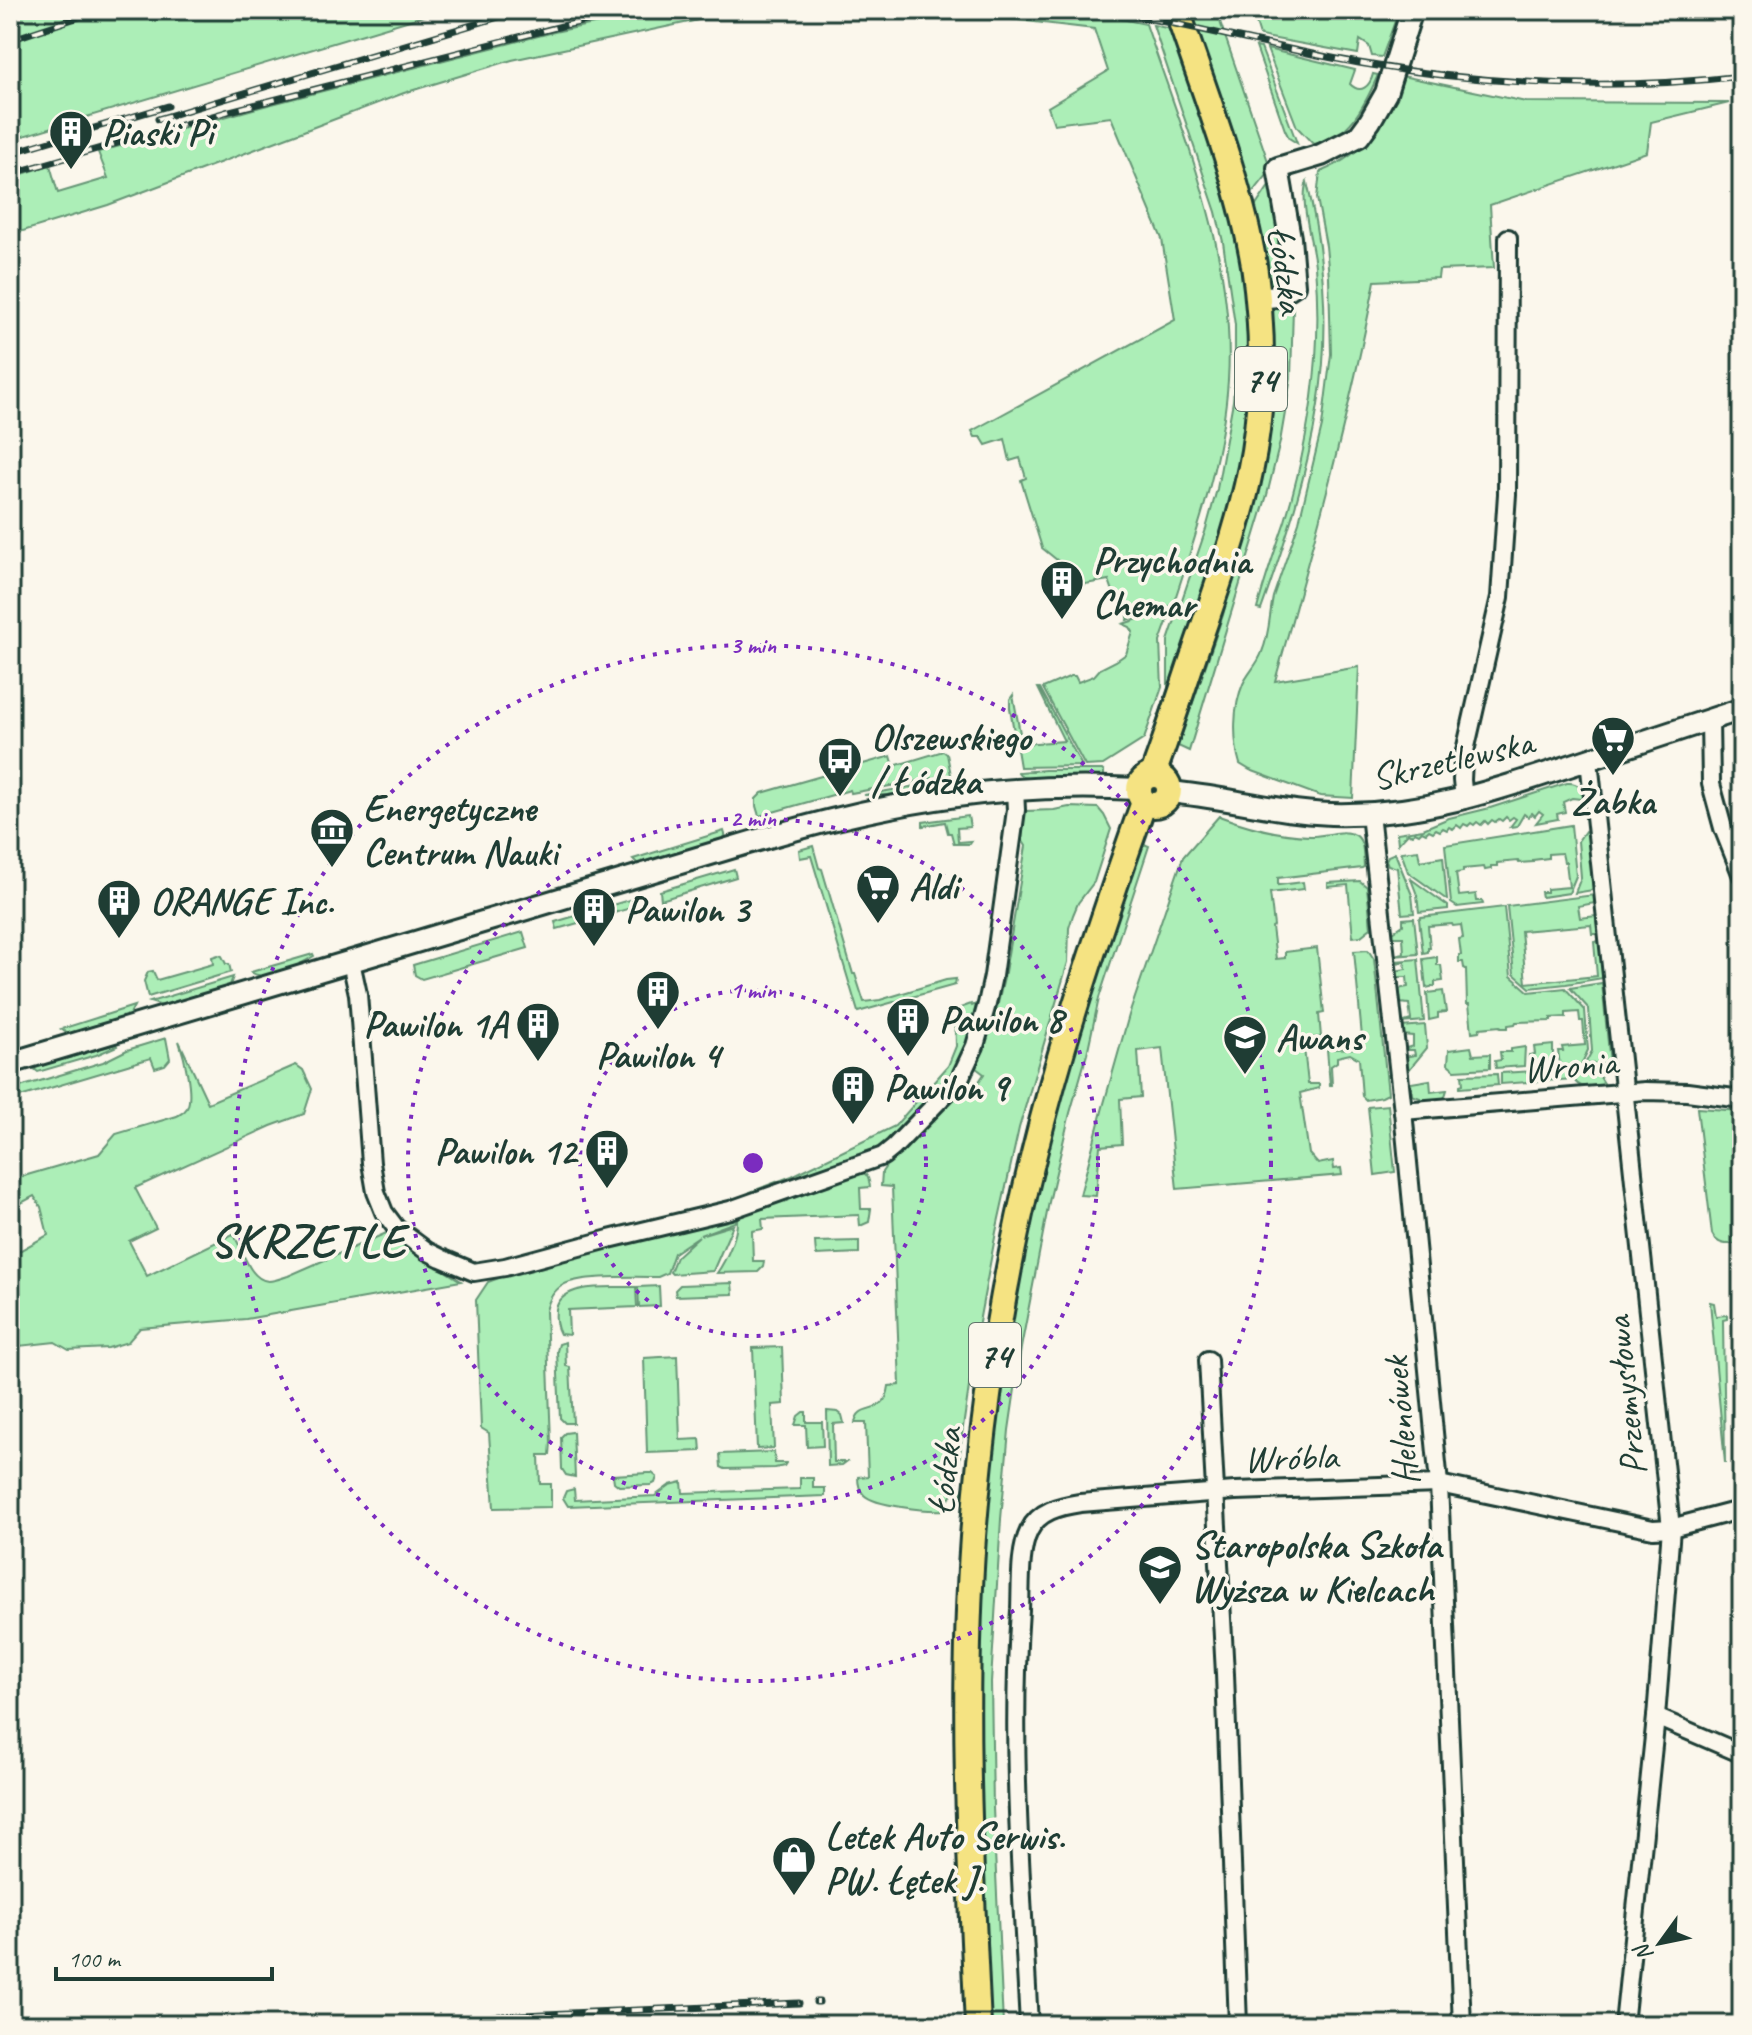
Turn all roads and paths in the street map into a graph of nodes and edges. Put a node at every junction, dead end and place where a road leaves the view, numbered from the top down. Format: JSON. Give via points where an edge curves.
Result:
{"nodes":[{"id":1,"x":1177,"y":10,"type":"edge"},
{"id":2,"x":1412,"y":10,"type":"edge"},
{"id":3,"x":1508,"y":238,"type":"dead end"},
{"id":4,"x":1258,"y":298,"type":"junction"},
{"id":5,"x":1742,"y":709,"type":"edge"},
{"id":6,"x":1710,"y":719,"type":"junction"},
{"id":7,"x":1589,"y":760,"type":"junction"},
{"id":8,"x":1151,"y":789,"type":"junction"},
{"id":9,"x":1015,"y":790,"type":"junction"},
{"id":10,"x":1464,"y":800,"type":"junction"},
{"id":11,"x":1370,"y":814,"type":"junction"},
{"id":12,"x":1742,"y":876,"type":"edge"},
{"id":13,"x":351,"y":962,"type":"junction"},
{"id":14,"x":10,"y":1063,"type":"edge"},
{"id":15,"x":1626,"y":1092,"type":"junction"},
{"id":16,"x":1742,"y":1099,"type":"edge"},
{"id":17,"x":1403,"y":1111,"type":"junction"},
{"id":18,"x":1208,"y":1360,"type":"dead end"},
{"id":19,"x":1439,"y":1484,"type":"junction"},
{"id":20,"x":1215,"y":1493,"type":"junction"},
{"id":21,"x":1732,"y":1512,"type":"dead end"},
{"id":22,"x":1671,"y":1528,"type":"junction"},
{"id":23,"x":1656,"y":1717,"type":"junction"},
{"id":24,"x":1742,"y":1754,"type":"edge"},
{"id":25,"x":978,"y":2025,"type":"edge"},
{"id":26,"x":1029,"y":2025,"type":"edge"},
{"id":27,"x":1238,"y":2025,"type":"edge"},
{"id":28,"x":1462,"y":2025,"type":"edge"},
{"id":29,"x":1624,"y":2025,"type":"edge"}],
"edges":[{"from":1,"to":4,"type":"main road","name":"Łódzka","number":"74","via":[[1242,210]]},
{"from":2,"to":4,"type":"street","via":[[1386,93],[1359,136],[1278,168],[1294,285],[1277,296]]},
{"from":3,"to":10,"type":"street","via":[[1507,494],[1500,597],[1463,760]]},
{"from":4,"to":8,"type":"main road","name":"Łódzka","number":"74","via":[[1262,346],[1254,454],[1214,598]]},
{"from":5,"to":6,"type":"street","name":"Skrzetlewska"},
{"from":6,"to":7,"type":"street","name":"Skrzetlewska"},
{"from":6,"to":12,"type":"street","via":[[1711,784]]},
{"from":7,"to":10,"type":"street","name":"Skrzetlewska"},
{"from":7,"to":15,"type":"street","name":"Przemysłowa"},
{"from":8,"to":9,"type":"street","name":"Skrzetlewska"},
{"from":8,"to":11,"type":"street","name":"Skrzetlewska","via":[[1326,814]]},
{"from":8,"to":25,"type":"main road","name":"Łódzka","number":"74","via":[[1078,997],[1034,1154],[987,1408],[973,1539],[966,1711]]},
{"from":9,"to":13,"type":"street","name":"Skrzetlewska","via":[[841,817]]},
{"from":9,"to":13,"type":"street","via":[[993,976],[975,1046],[959,1080],[883,1156],[730,1210],[474,1272],[427,1251],[396,1228],[376,1192]]},
{"from":10,"to":11,"type":"street","name":"Skrzetlewska"},
{"from":11,"to":17,"type":"street","name":"Helenówek"},
{"from":13,"to":14,"type":"street","name":"Skrzetlewska"},
{"from":15,"to":16,"type":"street","name":"Wronia"},
{"from":15,"to":17,"type":"street","name":"Wronia"},
{"from":15,"to":22,"type":"street","name":"Przemysłowa"},
{"from":17,"to":19,"type":"street","name":"Helenówek"},
{"from":18,"to":20,"type":"street"},
{"from":19,"to":20,"type":"street","name":"Wróbla"},
{"from":19,"to":22,"type":"street","name":"Wróbla","via":[[1653,1529]]},
{"from":19,"to":28,"type":"street","name":"Helenówek"},
{"from":20,"to":26,"type":"street","name":"Wróbla","via":[[1061,1506],[1031,1526],[1025,1543],[1018,1629],[1018,1785]]},
{"from":20,"to":27,"type":"street"},
{"from":21,"to":22,"type":"street","name":"Wróbla"},
{"from":22,"to":23,"type":"street","name":"Przemysłowa"},
{"from":23,"to":24,"type":"street"},
{"from":23,"to":29,"type":"street","name":"Przemysłowa"}]}
